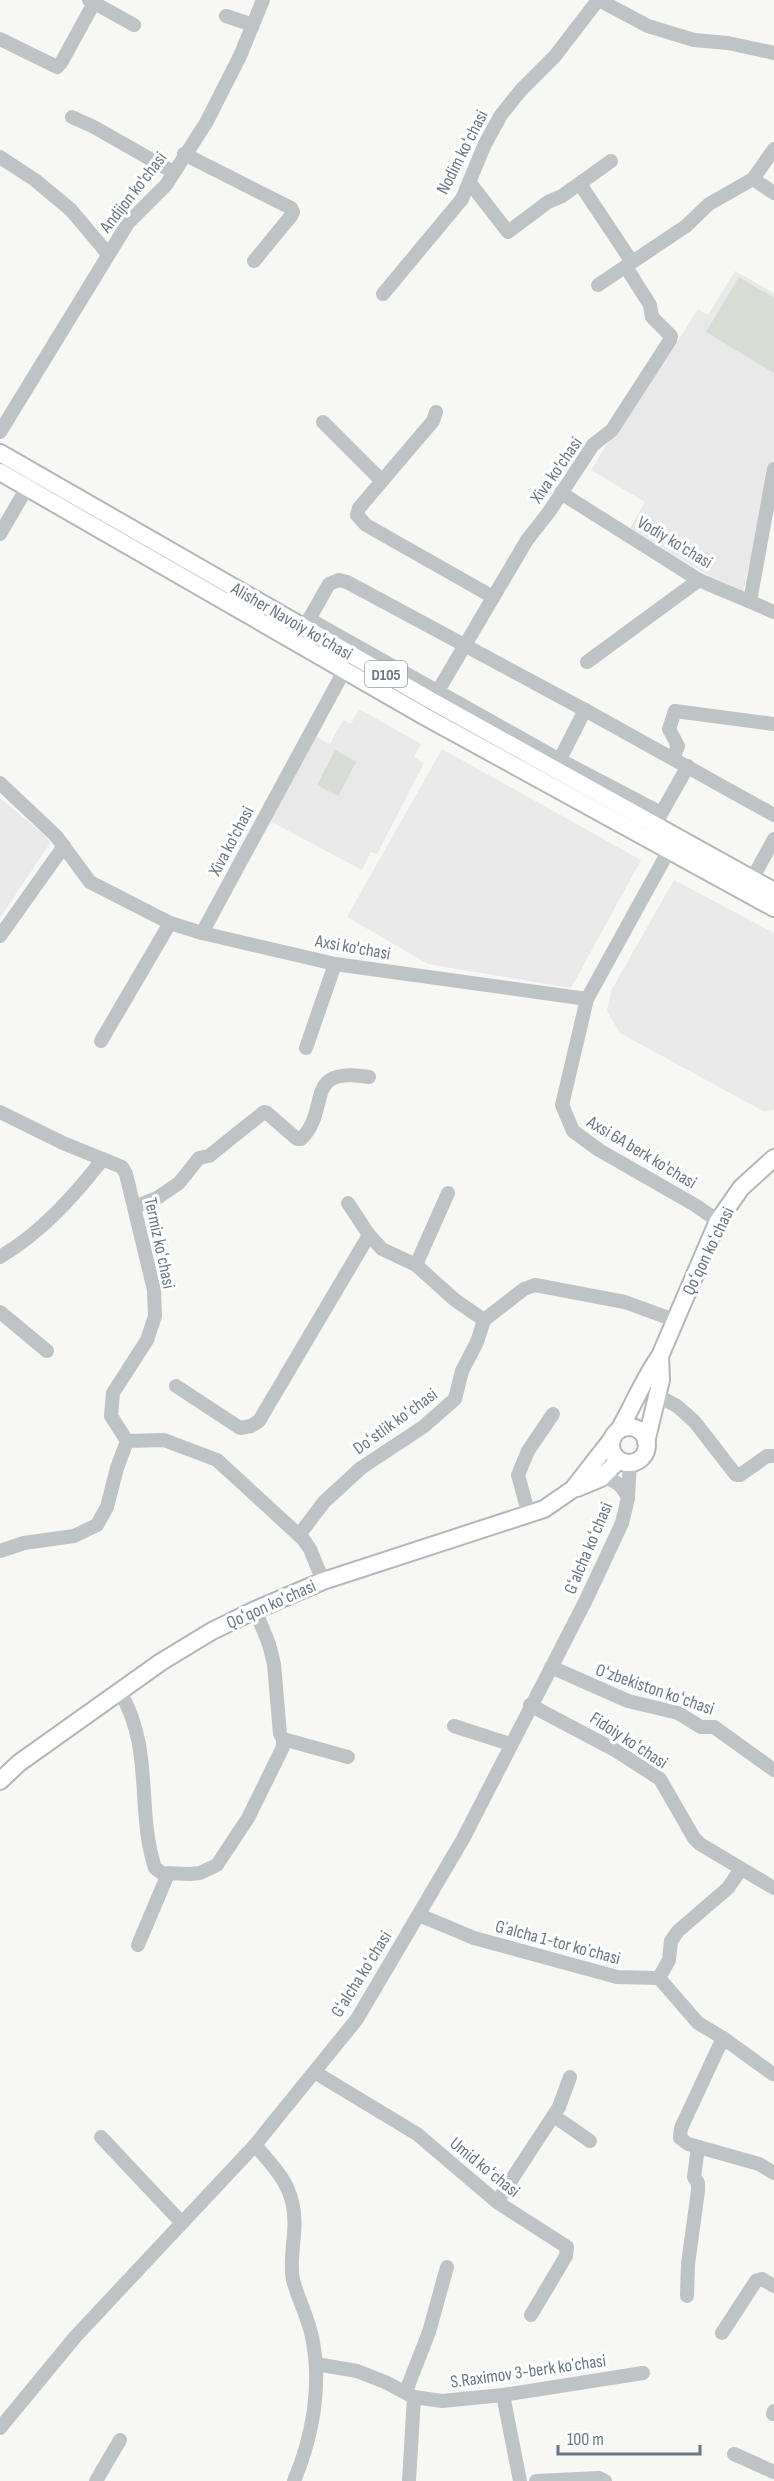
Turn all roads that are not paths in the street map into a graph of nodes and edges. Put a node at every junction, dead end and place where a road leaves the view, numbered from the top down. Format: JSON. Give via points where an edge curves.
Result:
{"nodes":[{"id":1,"x":263,"y":0,"type":"edge"},
{"id":2,"x":598,"y":0,"type":"edge"},
{"id":3,"x":92,"y":2,"type":"edge"},
{"id":4,"x":226,"y":16,"type":"dead end"},
{"id":5,"x":134,"y":25,"type":"dead end"},
{"id":6,"x":254,"y":26,"type":"junction"},
{"id":7,"x":0,"y":39,"type":"edge"},
{"id":8,"x":774,"y":53,"type":"edge"},
{"id":9,"x":72,"y":117,"type":"dead end"},
{"id":10,"x":774,"y":149,"type":"edge"},
{"id":11,"x":184,"y":154,"type":"junction"},
{"id":12,"x":0,"y":157,"type":"edge"},
{"id":13,"x":611,"y":161,"type":"dead end"},
{"id":14,"x":174,"y":172,"type":"junction"},
{"id":15,"x":753,"y":179,"type":"junction"},
{"id":16,"x":470,"y":183,"type":"junction"},
{"id":17,"x":580,"y":184,"type":"junction"},
{"id":18,"x":774,"y":193,"type":"edge"},
{"id":19,"x":108,"y":254,"type":"junction"},
{"id":20,"x":254,"y":261,"type":"dead end"},
{"id":21,"x":629,"y":265,"type":"junction"},
{"id":22,"x":598,"y":285,"type":"dead end"},
{"id":23,"x":383,"y":294,"type":"dead end"},
{"id":24,"x":436,"y":412,"type":"dead end"},
{"id":25,"x":323,"y":422,"type":"dead end"},
{"id":26,"x":0,"y":432,"type":"edge"},
{"id":27,"x":0,"y":453,"type":"edge"},
{"id":28,"x":774,"y":469,"type":"edge"},
{"id":29,"x":0,"y":472,"type":"edge"},
{"id":30,"x":31,"y":480,"type":"junction"},
{"id":31,"x":382,"y":481,"type":"junction"},
{"id":32,"x":561,"y":493,"type":"junction"},
{"id":33,"x":771,"y":496,"type":"edge"},
{"id":34,"x":0,"y":534,"type":"edge"},
{"id":35,"x":699,"y":580,"type":"junction"},
{"id":36,"x":493,"y":597,"type":"junction"},
{"id":37,"x":750,"y":601,"type":"junction"},
{"id":38,"x":774,"y":612,"type":"edge"},
{"id":39,"x":307,"y":624,"type":"junction"},
{"id":40,"x":464,"y":646,"type":"junction"},
{"id":41,"x":587,"y":662,"type":"dead end"},
{"id":42,"x":344,"y":671,"type":"junction"},
{"id":43,"x":435,"y":696,"type":"junction"},
{"id":44,"x":585,"y":710,"type":"junction"},
{"id":45,"x":774,"y":724,"type":"edge"},
{"id":46,"x":673,"y":758,"type":"junction"},
{"id":47,"x":557,"y":765,"type":"junction"},
{"id":48,"x":688,"y":766,"type":"junction"},
{"id":49,"x":0,"y":783,"type":"edge"},
{"id":50,"x":774,"y":815,"type":"edge"},
{"id":51,"x":658,"y":819,"type":"junction"},
{"id":52,"x":774,"y":839,"type":"edge"},
{"id":53,"x":64,"y":846,"type":"junction"},
{"id":54,"x":669,"y":850,"type":"junction"},
{"id":55,"x":752,"y":879,"type":"junction"},
{"id":56,"x":774,"y":891,"type":"edge"},
{"id":57,"x":774,"y":908,"type":"edge"},
{"id":58,"x":170,"y":923,"type":"junction"},
{"id":59,"x":202,"y":933,"type":"junction"},
{"id":60,"x":0,"y":936,"type":"edge"},
{"id":61,"x":335,"y":964,"type":"junction"},
{"id":62,"x":587,"y":999,"type":"junction"},
{"id":63,"x":101,"y":1041,"type":"dead end"},
{"id":64,"x":306,"y":1048,"type":"dead end"},
{"id":65,"x":369,"y":1077,"type":"dead end"},
{"id":66,"x":0,"y":1112,"type":"edge"},
{"id":67,"x":774,"y":1158,"type":"edge"},
{"id":68,"x":103,"y":1159,"type":"junction"},
{"id":69,"x":448,"y":1193,"type":"dead end"},
{"id":70,"x":348,"y":1203,"type":"dead end"},
{"id":71,"x":134,"y":1207,"type":"junction"},
{"id":72,"x":718,"y":1221,"type":"junction"},
{"id":73,"x":369,"y":1235,"type":"junction"},
{"id":74,"x":0,"y":1257,"type":"edge"},
{"id":75,"x":417,"y":1266,"type":"junction"},
{"id":76,"x":0,"y":1312,"type":"edge"},
{"id":77,"x":484,"y":1320,"type":"junction"},
{"id":78,"x":674,"y":1320,"type":"junction"},
{"id":79,"x":47,"y":1350,"type":"dead end"},
{"id":80,"x":660,"y":1356,"type":"junction"},
{"id":81,"x":176,"y":1386,"type":"dead end"},
{"id":82,"x":656,"y":1395,"type":"junction"},
{"id":83,"x":553,"y":1414,"type":"dead end"},
{"id":84,"x":615,"y":1435,"type":"junction"},
{"id":85,"x":127,"y":1441,"type":"junction"},
{"id":86,"x":646,"y":1442,"type":"junction"},
{"id":87,"x":774,"y":1456,"type":"edge"},
{"id":88,"x":624,"y":1461,"type":"junction"},
{"id":89,"x":601,"y":1478,"type":"junction"},
{"id":90,"x":573,"y":1489,"type":"junction"},
{"id":91,"x":628,"y":1498,"type":"junction"},
{"id":92,"x":528,"y":1515,"type":"junction"},
{"id":93,"x":299,"y":1535,"type":"junction"},
{"id":94,"x":0,"y":1551,"type":"edge"},
{"id":95,"x":323,"y":1581,"type":"junction"},
{"id":96,"x":255,"y":1610,"type":"junction"},
{"id":97,"x":551,"y":1667,"type":"junction"},
{"id":98,"x":120,"y":1692,"type":"junction"},
{"id":99,"x":530,"y":1705,"type":"junction"},
{"id":100,"x":454,"y":1726,"type":"dead end"},
{"id":101,"x":283,"y":1739,"type":"junction"},
{"id":102,"x":510,"y":1744,"type":"junction"},
{"id":103,"x":348,"y":1757,"type":"dead end"},
{"id":104,"x":774,"y":1770,"type":"edge"},
{"id":105,"x":0,"y":1781,"type":"edge"},
{"id":106,"x":741,"y":1869,"type":"junction"},
{"id":107,"x":168,"y":1874,"type":"junction"},
{"id":108,"x":774,"y":1888,"type":"edge"},
{"id":109,"x":419,"y":1915,"type":"junction"},
{"id":110,"x":138,"y":1945,"type":"dead end"},
{"id":111,"x":659,"y":1978,"type":"junction"},
{"id":112,"x":723,"y":2038,"type":"junction"},
{"id":113,"x":316,"y":2073,"type":"junction"},
{"id":114,"x":773,"y":2074,"type":"edge"},
{"id":115,"x":570,"y":2077,"type":"dead end"},
{"id":116,"x":554,"y":2116,"type":"junction"},
{"id":117,"x":100,"y":2138,"type":"dead end"},
{"id":118,"x":590,"y":2141,"type":"dead end"},
{"id":119,"x":255,"y":2145,"type":"junction"},
{"id":120,"x":698,"y":2147,"type":"junction"},
{"id":121,"x":774,"y":2173,"type":"edge"},
{"id":122,"x":497,"y":2202,"type":"junction"},
{"id":123,"x":182,"y":2223,"type":"junction"},
{"id":124,"x":447,"y":2267,"type":"dead end"},
{"id":125,"x":774,"y":2286,"type":"edge"},
{"id":126,"x":687,"y":2296,"type":"dead end"},
{"id":127,"x":531,"y":2314,"type":"dead end"},
{"id":128,"x":722,"y":2333,"type":"dead end"},
{"id":129,"x":316,"y":2364,"type":"junction"},
{"id":130,"x":643,"y":2373,"type":"dead end"},
{"id":131,"x":410,"y":2394,"type":"junction"},
{"id":132,"x":502,"y":2395,"type":"junction"},
{"id":133,"x":0,"y":2428,"type":"edge"},
{"id":134,"x":120,"y":2440,"type":"dead end"},
{"id":135,"x":734,"y":2454,"type":"dead end"},
{"id":136,"x":774,"y":2472,"type":"edge"},
{"id":137,"x":96,"y":2481,"type":"edge"},
{"id":138,"x":294,"y":2481,"type":"edge"},
{"id":139,"x":410,"y":2481,"type":"edge"},
{"id":140,"x":520,"y":2481,"type":"edge"},
{"id":141,"x":536,"y":2481,"type":"edge"},
{"id":142,"x":605,"y":2481,"type":"edge"}],
"edges":[{"from":1,"to":6,"type":"street","name":"Andijon ko'chasi"},
{"from":2,"to":8,"type":"street","via":[[657,29],[694,40]]},
{"from":2,"to":16,"type":"street","name":"Nodim koʻchasi","via":[[555,56],[501,115]]},
{"from":3,"to":5,"type":"street"},
{"from":3,"to":7,"type":"street","via":[[57,67]]},
{"from":4,"to":6,"type":"street"},
{"from":6,"to":11,"type":"street","name":"Andijon ko'chasi","via":[[210,114]]},
{"from":9,"to":14,"type":"street"},
{"from":10,"to":15,"type":"street"},
{"from":11,"to":14,"type":"street","name":"Andijon ko'chasi"},
{"from":11,"to":20,"type":"street","via":[[291,208],[291,216]]},
{"from":12,"to":19,"type":"street","via":[[71,210]]},
{"from":13,"to":17,"type":"street"},
{"from":14,"to":19,"type":"street","name":"Andijon ko'chasi","via":[[128,223]]},
{"from":15,"to":18,"type":"street"},
{"from":15,"to":21,"type":"street","via":[[709,204],[686,226]]},
{"from":16,"to":17,"type":"street","via":[[508,232]]},
{"from":16,"to":23,"type":"street","name":"Nodim koʻchasi","via":[[462,199]]},
{"from":17,"to":21,"type":"street"},
{"from":19,"to":26,"type":"street","name":"Andijon ko'chasi"},
{"from":21,"to":22,"type":"street"},
{"from":21,"to":32,"type":"street","name":"Xiva ko'chasi","via":[[650,305],[652,317],[668,331],[670,340],[612,430],[592,445]]},
{"from":24,"to":31,"type":"street","via":[[433,421]]},
{"from":25,"to":31,"type":"street"},
{"from":27,"to":30,"type":"main road","name":"Alisher Navoiy ko'chasi","number":"D105"},
{"from":28,"to":33,"type":"street"},
{"from":29,"to":30,"type":"main road","name":"Alisher Navoiy ko'chasi","number":"D105"},
{"from":30,"to":34,"type":"street"},
{"from":30,"to":39,"type":"main road","name":"Alisher Navoiy ko'chasi","number":"D105"},
{"from":30,"to":42,"type":"main road","name":"Alisher Navoiy ko'chasi","number":"D105"},
{"from":31,"to":36,"type":"street","via":[[359,507],[359,519]]},
{"from":32,"to":35,"type":"street","name":"Vodiy ko'chasi"},
{"from":32,"to":36,"type":"street","name":"Xiva ko'chasi"},
{"from":33,"to":37,"type":"street"},
{"from":35,"to":37,"type":"street","name":"Vodiy ko'chasi"},
{"from":35,"to":41,"type":"street"},
{"from":36,"to":40,"type":"street","name":"Xiva ko'chasi"},
{"from":37,"to":38,"type":"street","name":"Vodiy ko'chasi"},
{"from":39,"to":40,"type":"street","via":[[324,591],[339,580]]},
{"from":39,"to":43,"type":"main road","name":"Alisher Navoiy ko'chasi","number":"D105"},
{"from":40,"to":43,"type":"street","name":"Xiva ko'chasi"},
{"from":40,"to":44,"type":"street"},
{"from":42,"to":54,"type":"main road","name":"Alisher Navoiy ko'chasi","number":"D105"},
{"from":42,"to":59,"type":"street","name":"Xiva ko'chasi"},
{"from":43,"to":47,"type":"main road","name":"Alisher Navoiy ko'chasi","number":"D105"},
{"from":44,"to":46,"type":"street"},
{"from":44,"to":47,"type":"street"},
{"from":45,"to":46,"type":"street","via":[[675,711],[669,729],[678,746]]},
{"from":46,"to":48,"type":"street"},
{"from":47,"to":51,"type":"main road","name":"Alisher Navoiy ko'chasi","number":"D105"},
{"from":48,"to":50,"type":"street"},
{"from":48,"to":51,"type":"street"},
{"from":49,"to":53,"type":"street","name":"Axsi ko'chasi"},
{"from":51,"to":55,"type":"main road","name":"Alisher Navoiy ko'chasi","number":"D105"},
{"from":52,"to":55,"type":"street"},
{"from":53,"to":58,"type":"street","name":"Axsi ko'chasi","via":[[90,882]]},
{"from":53,"to":60,"type":"street"},
{"from":54,"to":57,"type":"main road","name":"Alisher Navoiy ko'chasi","number":"D105"},
{"from":54,"to":62,"type":"street"},
{"from":55,"to":56,"type":"main road","name":"Alisher Navoiy ko'chasi","number":"D105"},
{"from":58,"to":59,"type":"street","name":"Axsi ko'chasi"},
{"from":58,"to":63,"type":"street"},
{"from":59,"to":61,"type":"street","name":"Axsi ko'chasi"},
{"from":61,"to":62,"type":"street","name":"Axsi ko'chasi"},
{"from":61,"to":64,"type":"street"},
{"from":62,"to":72,"type":"street","name":"Axsi 6А berk ko'chasi","via":[[562,1105],[573,1131]]},
{"from":65,"to":71,"type":"street","via":[[348,1073],[328,1081],[301,1139],[264,1112],[209,1156],[199,1158],[179,1183]]},
{"from":66,"to":68,"type":"street","name":"Termiz koʻchasi"},
{"from":67,"to":72,"type":"main road","name":"Qoʻqon koʻchasi","via":[[741,1188]]},
{"from":68,"to":71,"type":"street","name":"Termiz koʻchasi","via":[[122,1167]]},
{"from":68,"to":74,"type":"street","via":[[54,1215],[22,1244]]},
{"from":69,"to":75,"type":"street"},
{"from":70,"to":73,"type":"street"},
{"from":71,"to":85,"type":"street","name":"Termiz koʻchasi","via":[[154,1290],[155,1316],[147,1340],[113,1393],[111,1416]]},
{"from":72,"to":78,"type":"main road","name":"Qoʻqon koʻchasi"},
{"from":73,"to":75,"type":"street","via":[[382,1249]]},
{"from":73,"to":81,"type":"street","via":[[259,1421],[240,1428]]},
{"from":75,"to":77,"type":"street"},
{"from":76,"to":79,"type":"street"},
{"from":77,"to":78,"type":"street","via":[[535,1285],[625,1302]]},
{"from":77,"to":93,"type":"street","name":"Doʻstlik koʻchasi","via":[[462,1371],[455,1399],[423,1427],[349,1478]]},
{"from":78,"to":80,"type":"main road","name":"Qoʻqon koʻchasi"},
{"from":80,"to":82,"type":"main road","name":"Qoʻqon koʻchasi","via":[[661,1380]]},
{"from":80,"to":84,"type":"main road","name":"Qoʻqon koʻchasi"},
{"from":82,"to":86,"type":"main road","name":"Qoʻqon koʻchasi"},
{"from":82,"to":87,"type":"street","via":[[694,1421],[736,1475],[767,1456]]},
{"from":83,"to":92,"type":"street","via":[[528,1451],[518,1475]]},
{"from":84,"to":86,"type":"main road","via":[[624,1428],[635,1428]]},
{"from":84,"to":88,"type":"main road","via":[[612,1450]]},
{"from":84,"to":90,"type":"main road","name":"Qoʻqon koʻchasi"},
{"from":85,"to":93,"type":"street","via":[[164,1440],[217,1460]]},
{"from":85,"to":94,"type":"street","via":[[107,1507],[97,1526],[74,1536],[24,1543]]},
{"from":86,"to":88,"type":"main road","via":[[641,1458]]},
{"from":88,"to":89,"type":"main road","name":"Qoʻqon koʻchasi"},
{"from":88,"to":91,"type":"street","name":"Gʻalcha koʻchasi"},
{"from":89,"to":90,"type":"main road","name":"Qoʻqon koʻchasi"},
{"from":89,"to":91,"type":"street","via":[[615,1481]]},
{"from":90,"to":92,"type":"main road","name":"Qoʻqon koʻchasi"},
{"from":91,"to":97,"type":"street","name":"Gʻalcha koʻchasi","via":[[612,1546]]},
{"from":92,"to":95,"type":"main road","name":"Qoʻqon koʻchasi"},
{"from":93,"to":95,"type":"street","via":[[310,1549]]},
{"from":95,"to":96,"type":"main road","name":"Qoʻqon koʻchasi"},
{"from":96,"to":98,"type":"main road","name":"Qoʻqon koʻchasi","via":[[212,1631]]},
{"from":96,"to":101,"type":"street","via":[[274,1664],[279,1734]]},
{"from":97,"to":99,"type":"street","name":"Gʻalcha koʻchasi"},
{"from":97,"to":104,"type":"street","name":"Oʻzbekiston koʻchasi","via":[[628,1701],[678,1713],[701,1727],[714,1727]]},
{"from":98,"to":105,"type":"main road","name":"Qoʻqon koʻchasi","via":[[19,1763]]},
{"from":98,"to":107,"type":"street","via":[[142,1756],[154,1866]]},
{"from":99,"to":102,"type":"street","name":"Gʻalcha koʻchasi"},
{"from":99,"to":106,"type":"street","name":"Fidoiy koʻchasi","via":[[595,1738],[660,1779],[694,1838]]},
{"from":100,"to":102,"type":"street"},
{"from":101,"to":103,"type":"street"},
{"from":101,"to":107,"type":"street","via":[[258,1797],[217,1865],[200,1873]]},
{"from":102,"to":109,"type":"street","name":"Gʻalcha koʻchasi","via":[[463,1839]]},
{"from":106,"to":108,"type":"street","name":"Fidoiy koʻchasi"},
{"from":106,"to":111,"type":"street","via":[[728,1888],[678,1931]]},
{"from":107,"to":110,"type":"street"},
{"from":109,"to":111,"type":"street","name":"Gʼalcha 1-tor koʼchasi","via":[[474,1938],[617,1977]]},
{"from":109,"to":113,"type":"street","name":"Gʻalcha koʻchasi","via":[[357,2019]]},
{"from":111,"to":112,"type":"street","via":[[698,2023]]},
{"from":112,"to":114,"type":"street"},
{"from":112,"to":120,"type":"street","via":[[680,2133],[682,2141]]},
{"from":113,"to":119,"type":"street","name":"Gʻalcha koʻchasi"},
{"from":113,"to":122,"type":"street","name":"Umid koʻchasi","via":[[417,2134]]},
{"from":115,"to":116,"type":"street"},
{"from":116,"to":118,"type":"street"},
{"from":116,"to":122,"type":"street"},
{"from":117,"to":123,"type":"street"},
{"from":119,"to":123,"type":"street","name":"Gʻalcha koʻchasi"},
{"from":119,"to":129,"type":"street","via":[[282,2176],[292,2197],[296,2219],[293,2279],[310,2328]]},
{"from":120,"to":121,"type":"street","via":[[759,2164]]},
{"from":120,"to":126,"type":"street","via":[[693,2177],[698,2191]]},
{"from":122,"to":127,"type":"street","name":"Umid koʻchasi","via":[[568,2250]]},
{"from":123,"to":133,"type":"street","name":"Gʻalcha koʻchasi","via":[[76,2336]]},
{"from":124,"to":131,"type":"street"},
{"from":125,"to":128,"type":"street","via":[[762,2279],[756,2281]]},
{"from":129,"to":131,"type":"street","name":"S.Raximov 3-berk koʼchasi","via":[[357,2371]]},
{"from":129,"to":138,"type":"street","via":[[310,2433]]},
{"from":130,"to":132,"type":"street","name":"S.Raximov 3-berk koʼchasi"},
{"from":131,"to":132,"type":"street","name":"S.Raximov 3-berk koʼchasi","via":[[442,2401]]},
{"from":131,"to":139,"type":"street"},
{"from":132,"to":140,"type":"street"},
{"from":134,"to":137,"type":"street"},
{"from":135,"to":136,"type":"street"},
{"from":141,"to":142,"type":"street"}]}
